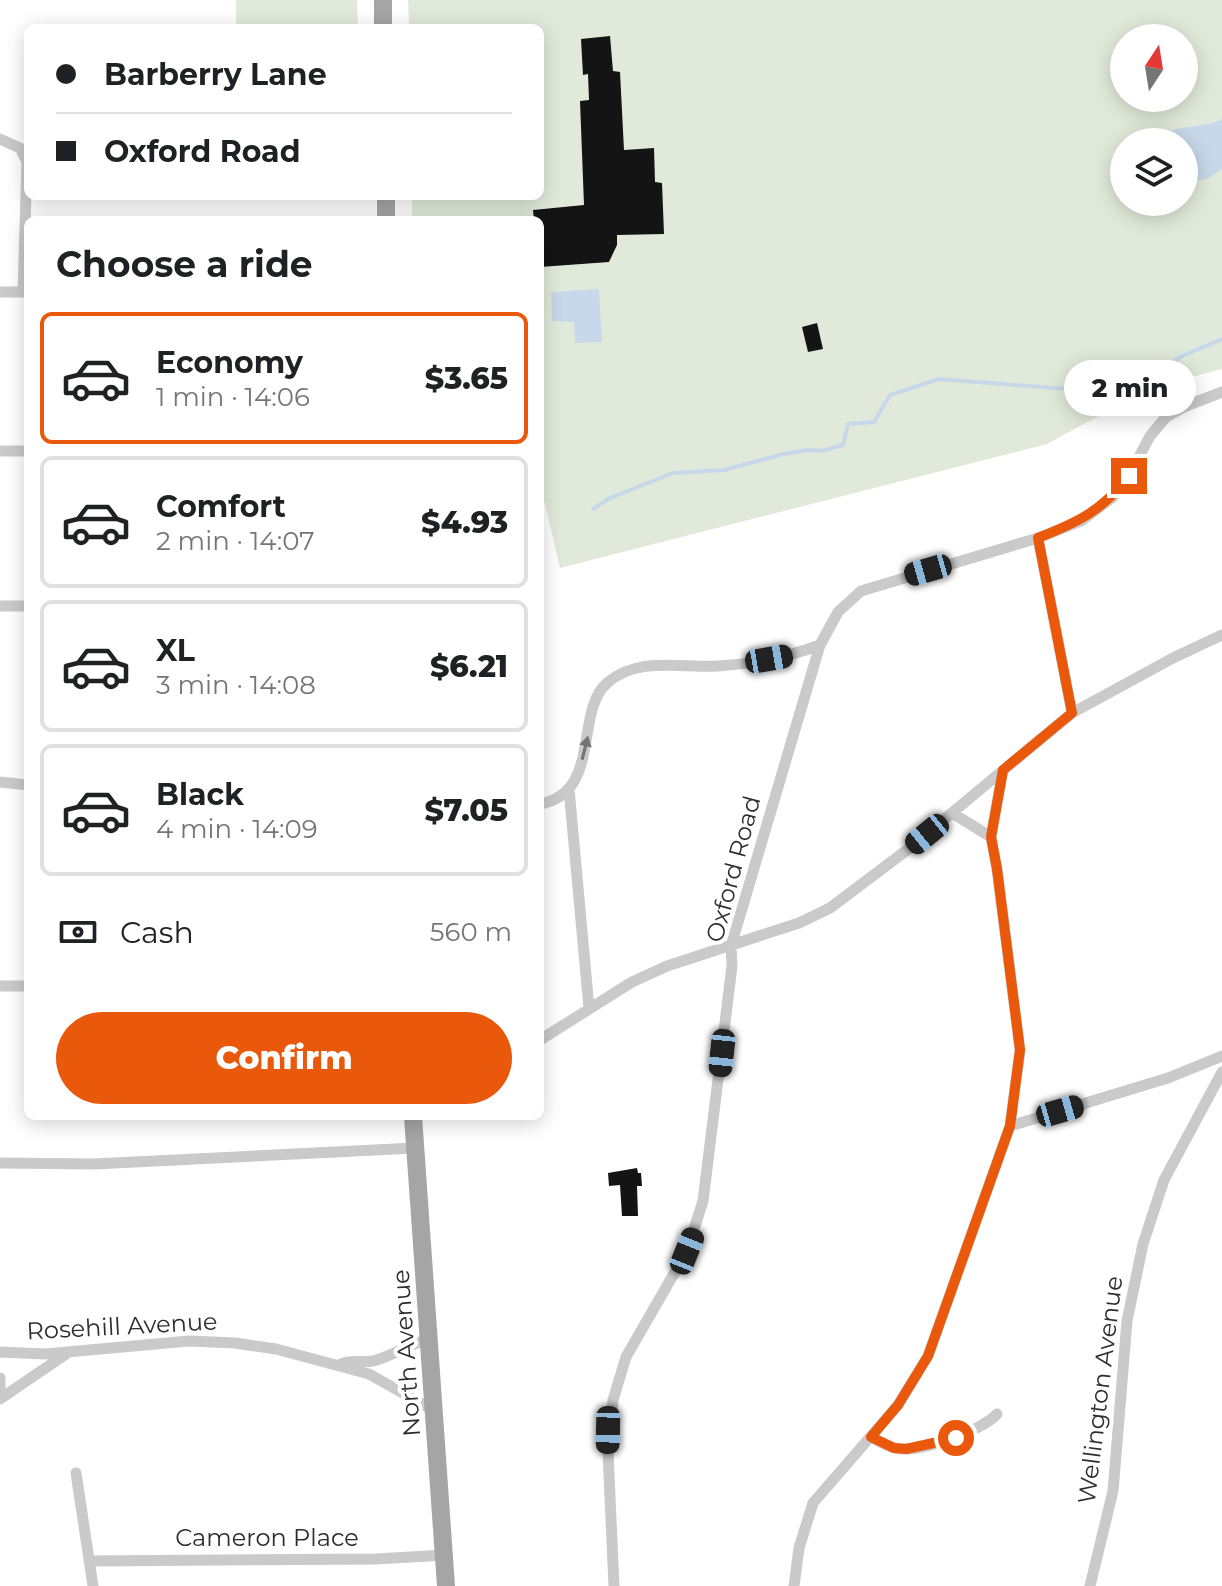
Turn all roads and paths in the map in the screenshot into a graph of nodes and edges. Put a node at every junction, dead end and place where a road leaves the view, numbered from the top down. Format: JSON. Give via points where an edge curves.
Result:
{"nodes":[{"id":1,"x":383,"y":0,"type":"edge"},
{"id":2,"x":383,"y":24,"type":"edge"},
{"id":3,"x":0,"y":139,"type":"edge"},
{"id":4,"x":24,"y":156,"type":"edge"},
{"id":5,"x":0,"y":292,"type":"edge"},
{"id":6,"x":24,"y":292,"type":"edge"},
{"id":7,"x":1222,"y":392,"type":"edge"},
{"id":8,"x":0,"y":451,"type":"edge"},
{"id":9,"x":24,"y":451,"type":"edge"},
{"id":10,"x":1038,"y":538,"type":"junction"},
{"id":11,"x":0,"y":606,"type":"edge"},
{"id":12,"x":24,"y":606,"type":"edge"},
{"id":13,"x":1222,"y":635,"type":"edge"},
{"id":14,"x":820,"y":645,"type":"junction"},
{"id":15,"x":1072,"y":713,"type":"junction"},
{"id":16,"x":1003,"y":770,"type":"junction"},
{"id":17,"x":0,"y":782,"type":"edge"},
{"id":18,"x":24,"y":785,"type":"edge"},
{"id":19,"x":569,"y":789,"type":"junction"},
{"id":20,"x":544,"y":803,"type":"edge"},
{"id":21,"x":952,"y":813,"type":"junction"},
{"id":22,"x":991,"y":837,"type":"junction"},
{"id":23,"x":731,"y":946,"type":"junction"},
{"id":24,"x":0,"y":986,"type":"edge"},
{"id":25,"x":24,"y":986,"type":"edge"},
{"id":26,"x":589,"y":1008,"type":"junction"},
{"id":27,"x":544,"y":1037,"type":"edge"},
{"id":28,"x":1222,"y":1056,"type":"edge"},
{"id":29,"x":1222,"y":1072,"type":"edge"},
{"id":30,"x":413,"y":1120,"type":"edge"},
{"id":31,"x":1010,"y":1126,"type":"junction"},
{"id":32,"x":415,"y":1148,"type":"junction"},
{"id":33,"x":0,"y":1163,"type":"edge"},
{"id":34,"x":429,"y":1339,"type":"junction"},
{"id":35,"x":0,"y":1352,"type":"edge"},
{"id":36,"x":69,"y":1352,"type":"junction"},
{"id":37,"x":341,"y":1364,"type":"junction"},
{"id":38,"x":0,"y":1378,"type":"edge"},
{"id":39,"x":0,"y":1389,"type":"edge"},
{"id":40,"x":0,"y":1399,"type":"edge"},
{"id":41,"x":433,"y":1410,"type":"junction"},
{"id":42,"x":997,"y":1414,"type":"dead end"},
{"id":43,"x":871,"y":1437,"type":"junction"},
{"id":44,"x":76,"y":1473,"type":"dead end"},
{"id":45,"x":445,"y":1555,"type":"junction"},
{"id":46,"x":89,"y":1561,"type":"junction"},
{"id":47,"x":93,"y":1586,"type":"edge"},
{"id":48,"x":446,"y":1586,"type":"edge"},
{"id":49,"x":614,"y":1586,"type":"edge"},
{"id":50,"x":794,"y":1586,"type":"edge"},
{"id":51,"x":1090,"y":1586,"type":"edge"}],
"edges":[{"from":1,"to":2,"type":"main road"},
{"from":3,"to":4,"type":"street","via":[[20,148]]},
{"from":5,"to":6,"type":"street"},
{"from":7,"to":10,"type":"street","name":"Oxford Road","via":[[1166,417],[1113,497],[1081,521]]},
{"from":8,"to":9,"type":"street"},
{"from":10,"to":14,"type":"street","name":"Oxford Road","via":[[861,591],[838,612]]},
{"from":10,"to":15,"type":"street"},
{"from":11,"to":12,"type":"street"},
{"from":13,"to":15,"type":"street"},
{"from":19,"to":14,"type":"street","one_way":true,"via":[[602,687],[626,670],[741,664]]},
{"from":14,"to":23,"type":"street","name":"Oxford Road"},
{"from":15,"to":16,"type":"street"},
{"from":16,"to":21,"type":"street"},
{"from":16,"to":22,"type":"street"},
{"from":17,"to":18,"type":"street"},
{"from":19,"to":20,"type":"street"},
{"from":19,"to":26,"type":"street"},
{"from":21,"to":22,"type":"street"},
{"from":21,"to":23,"type":"street","via":[[830,908]]},
{"from":22,"to":31,"type":"street","via":[[1020,1050]]},
{"from":23,"to":26,"type":"street","via":[[667,966]]},
{"from":23,"to":49,"type":"street","name":"Oxford Road","via":[[703,1201],[687,1251],[626,1357],[613,1400],[608,1452]]},
{"from":24,"to":25,"type":"street"},
{"from":26,"to":27,"type":"street"},
{"from":28,"to":31,"type":"street"},
{"from":29,"to":51,"type":"street","name":"Wellington Avenue","via":[[1164,1180],[1143,1244],[1127,1321],[1113,1491]]},
{"from":30,"to":32,"type":"main road","name":"North Avenue"},
{"from":31,"to":43,"type":"street","via":[[928,1356]]},
{"from":32,"to":33,"type":"street","via":[[94,1164]]},
{"from":32,"to":34,"type":"main road","name":"North Avenue"},
{"from":34,"to":37,"type":"street","name":"Rosehill Avenue","via":[[373,1361]]},
{"from":34,"to":41,"type":"main road","name":"North Avenue"},
{"from":35,"to":36,"type":"street","name":"Rosehill Avenue"},
{"from":36,"to":37,"type":"street","name":"Rosehill Avenue","via":[[189,1341],[235,1343]]},
{"from":36,"to":40,"type":"street"},
{"from":37,"to":41,"type":"street","name":"Rosehill Avenue","via":[[378,1378]]},
{"from":38,"to":39,"type":"street"},
{"from":41,"to":45,"type":"main road","name":"North Avenue"},
{"from":42,"to":43,"type":"street","via":[[989,1424],[956,1438],[906,1449]]},
{"from":43,"to":50,"type":"street","via":[[813,1503],[801,1537]]},
{"from":44,"to":46,"type":"street"},
{"from":45,"to":46,"type":"street","name":"Cameron Place"},
{"from":45,"to":48,"type":"main road","name":"North Avenue"},
{"from":46,"to":47,"type":"street"}]}
